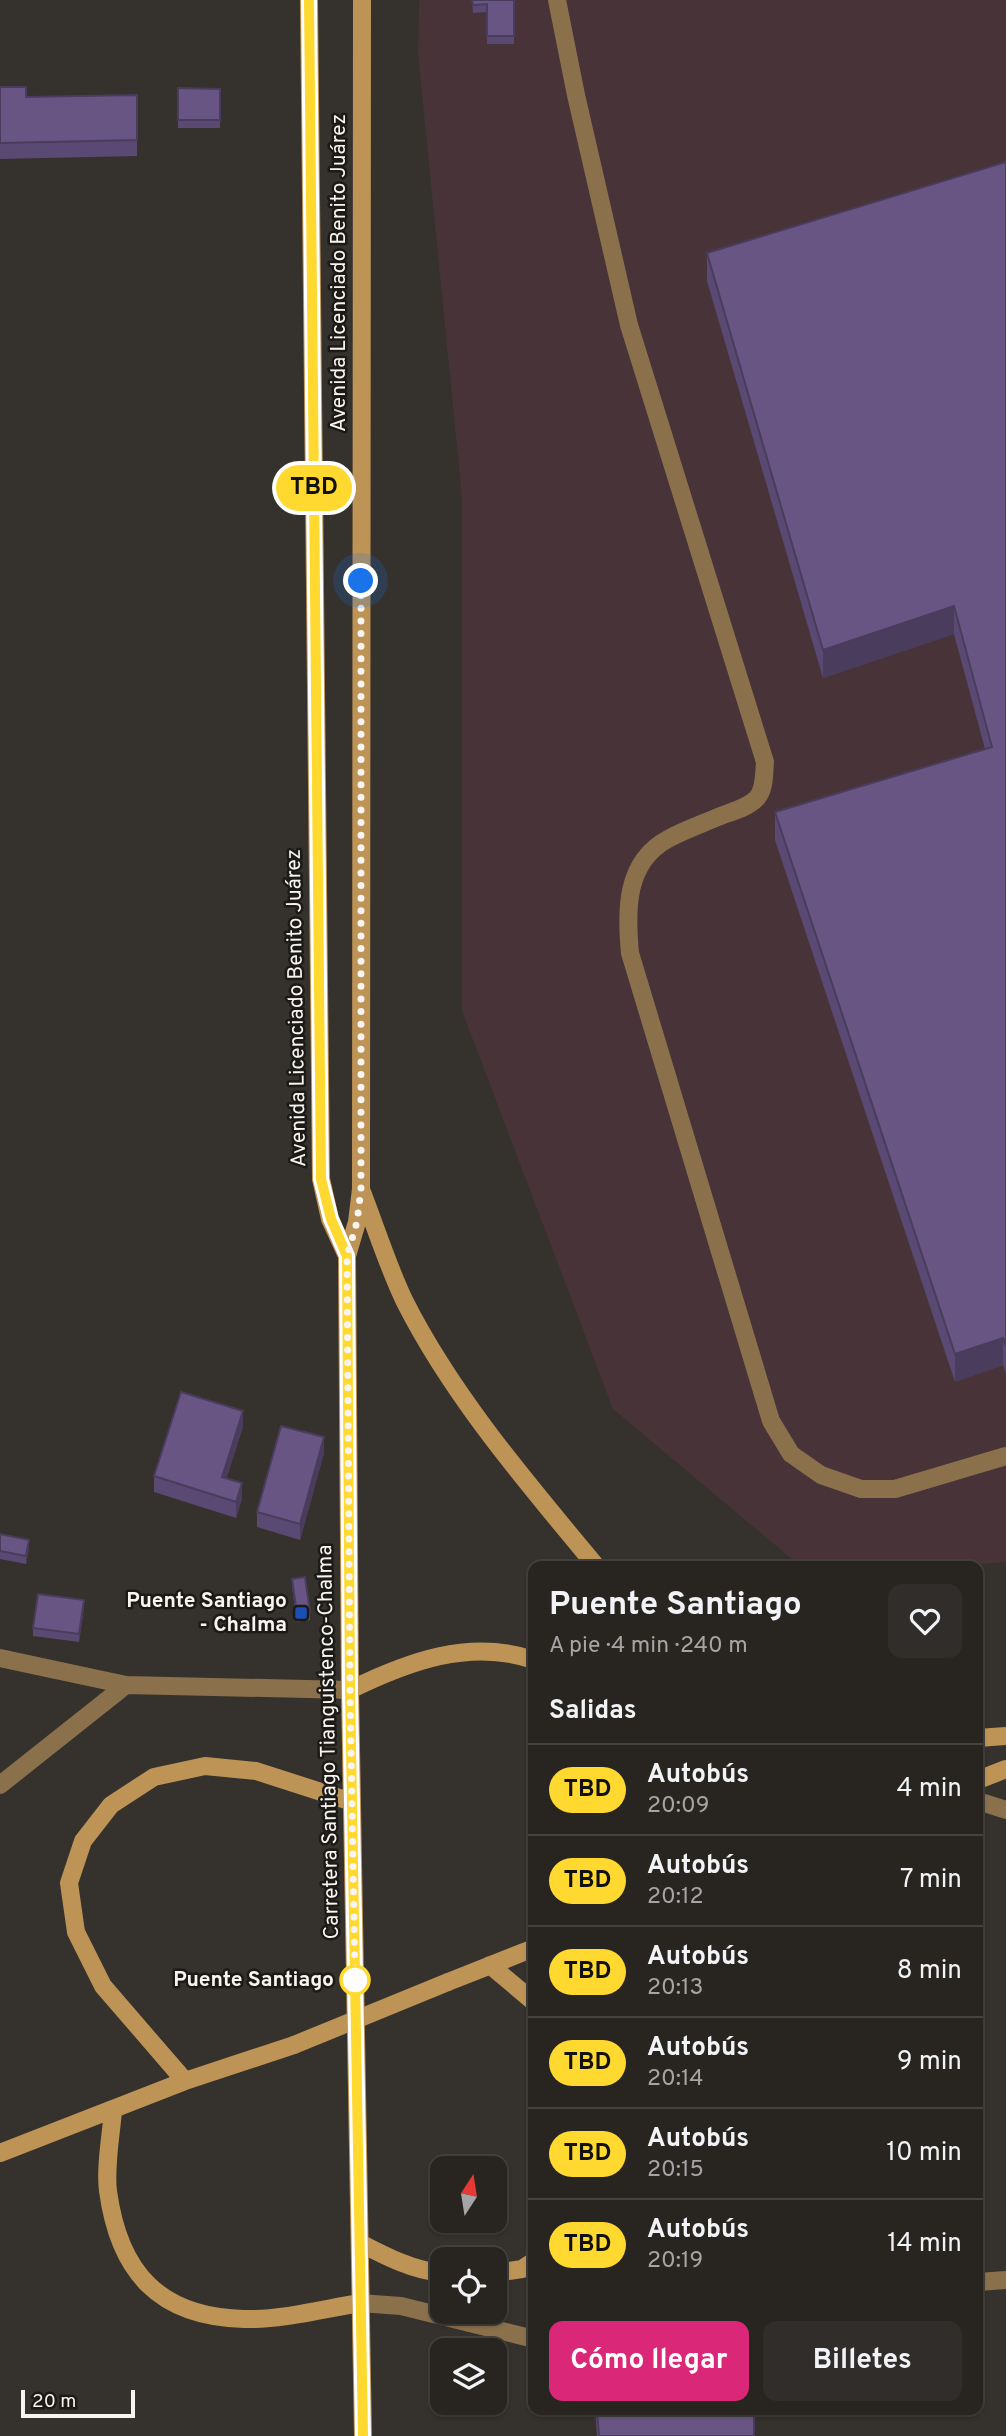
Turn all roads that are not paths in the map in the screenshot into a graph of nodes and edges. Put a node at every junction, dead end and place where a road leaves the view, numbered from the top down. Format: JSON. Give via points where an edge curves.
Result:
{"nodes":[{"id":1,"x":309,"y":0,"type":"edge"},
{"id":2,"x":362,"y":0,"type":"edge"},
{"id":3,"x":557,"y":0,"type":"edge"},
{"id":4,"x":361,"y":1189,"type":"junction"},
{"id":5,"x":347,"y":1256,"type":"junction"},
{"id":6,"x":1006,"y":1456,"type":"edge"},
{"id":7,"x":592,"y":1561,"type":"edge"},
{"id":8,"x":0,"y":1658,"type":"edge"},
{"id":9,"x":528,"y":1658,"type":"edge"},
{"id":10,"x":126,"y":1685,"type":"junction"},
{"id":11,"x":350,"y":1690,"type":"junction"},
{"id":12,"x":1006,"y":1736,"type":"edge"},
{"id":13,"x":983,"y":1738,"type":"edge"},
{"id":14,"x":1006,"y":1769,"type":"edge"},
{"id":15,"x":983,"y":1778,"type":"edge"},
{"id":16,"x":0,"y":1785,"type":"edge"},
{"id":17,"x":352,"y":1802,"type":"junction"},
{"id":18,"x":983,"y":1803,"type":"edge"},
{"id":19,"x":1006,"y":1810,"type":"edge"},
{"id":20,"x":528,"y":1950,"type":"edge"},
{"id":21,"x":490,"y":1965,"type":"junction"},
{"id":22,"x":528,"y":1996,"type":"edge"},
{"id":23,"x":185,"y":2081,"type":"junction"},
{"id":24,"x":113,"y":2110,"type":"junction"},
{"id":25,"x":0,"y":2153,"type":"edge"},
{"id":26,"x":360,"y":2243,"type":"junction"},
{"id":27,"x":528,"y":2265,"type":"edge"},
{"id":28,"x":430,"y":2270,"type":"edge"},
{"id":29,"x":507,"y":2271,"type":"edge"},
{"id":30,"x":1006,"y":2280,"type":"edge"},
{"id":31,"x":983,"y":2282,"type":"edge"},
{"id":32,"x":360,"y":2303,"type":"junction"},
{"id":33,"x":528,"y":2338,"type":"edge"},
{"id":34,"x":363,"y":2436,"type":"edge"}],
"edges":[{"from":1,"to":5,"type":"main road","name":"Avenida Licenciado Benito Juárez","via":[[321,1179]]},
{"from":2,"to":4,"type":"main road","name":"Avenida Licenciado Benito Juárez"},
{"from":3,"to":6,"type":"street","via":[[629,325],[765,762],[757,798],[667,839],[648,854],[632,882],[627,914],[630,953],[771,1421],[791,1454],[821,1475],[861,1489],[895,1489]]},
{"from":4,"to":5,"type":"main road","name":"Avenida Licenciado Benito Juárez"},
{"from":4,"to":7,"type":"main road","via":[[405,1301],[453,1382]]},
{"from":5,"to":11,"type":"main road","name":"Carretera Santiago Tianguistenco-Chalma"},
{"from":8,"to":10,"type":"street"},
{"from":9,"to":11,"type":"main road","via":[[512,1652],[456,1652],[394,1668]]},
{"from":10,"to":11,"type":"street"},
{"from":10,"to":16,"type":"street"},
{"from":11,"to":17,"type":"main road","name":"Carretera Santiago Tianguistenco-Chalma"},
{"from":12,"to":13,"type":"main road"},
{"from":14,"to":15,"type":"main road"},
{"from":17,"to":23,"type":"main road","via":[[256,1771],[205,1766],[153,1777],[111,1804],[83,1841],[69,1883],[76,1932],[103,1986]]},
{"from":17,"to":26,"type":"main road","name":"Carretera Santiago Tianguistenco-Chalma"},
{"from":18,"to":19,"type":"street"},
{"from":20,"to":21,"type":"main road"},
{"from":21,"to":22,"type":"main road"},
{"from":21,"to":23,"type":"main road","bridge":true,"via":[[294,2045]]},
{"from":23,"to":24,"type":"main road"},
{"from":24,"to":25,"type":"main road"},
{"from":24,"to":32,"type":"main road","via":[[107,2188],[116,2235],[135,2272],[162,2297],[198,2313],[244,2319]]},
{"from":26,"to":28,"type":"main road","via":[[387,2258]]},
{"from":26,"to":32,"type":"main road","name":"Carretera Santiago Tianguistenco-Chalma"},
{"from":27,"to":29,"type":"main road"},
{"from":30,"to":31,"type":"street"},
{"from":32,"to":33,"type":"street","via":[[401,2306]]},
{"from":32,"to":34,"type":"main road","name":"Carretera Santiago Tianguistenco-Chalma"}]}
